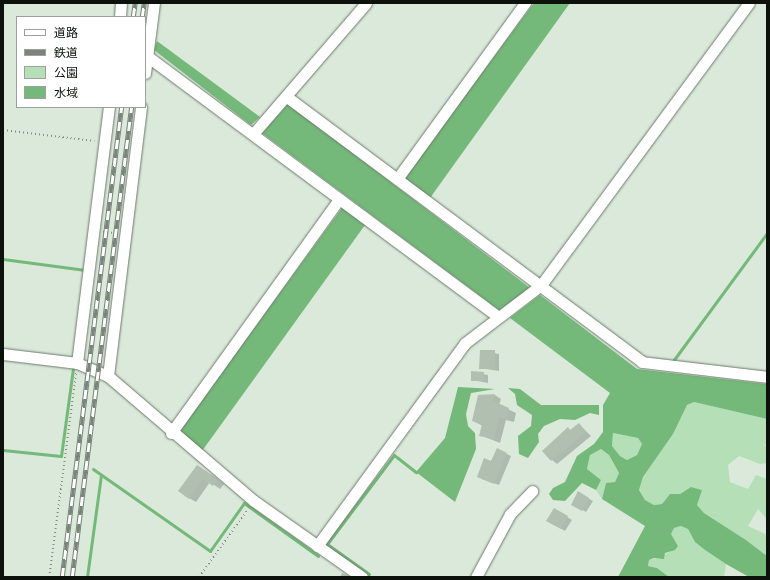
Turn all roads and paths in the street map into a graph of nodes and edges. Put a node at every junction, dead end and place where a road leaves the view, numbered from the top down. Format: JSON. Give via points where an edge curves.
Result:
{"nodes":[{"id":1,"x":122,"y":3,"type":"edge"},
{"id":2,"x":154,"y":3,"type":"edge"},
{"id":3,"x":366,"y":3,"type":"edge"},
{"id":4,"x":525,"y":3,"type":"edge"},
{"id":5,"x":749,"y":3,"type":"edge"},
{"id":6,"x":120,"y":16,"type":"edge"},
{"id":7,"x":147,"y":56,"type":"junction"},
{"id":8,"x":146,"y":64,"type":"edge"},
{"id":9,"x":287,"y":97,"type":"junction"},
{"id":10,"x":109,"y":108,"type":"edge"},
{"id":11,"x":141,"y":108,"type":"edge"},
{"id":12,"x":259,"y":127,"type":"junction"},
{"id":13,"x":3,"y":130,"type":"edge"},
{"id":14,"x":104,"y":142,"type":"junction"},
{"id":15,"x":397,"y":179,"type":"junction"},
{"id":16,"x":339,"y":199,"type":"junction"},
{"id":17,"x":93,"y":231,"type":"junction"},
{"id":18,"x":125,"y":234,"type":"junction"},
{"id":19,"x":541,"y":286,"type":"junction"},
{"id":20,"x":499,"y":317,"type":"junction"},
{"id":21,"x":3,"y":354,"type":"edge"},
{"id":22,"x":77,"y":363,"type":"junction"},
{"id":23,"x":108,"y":376,"type":"junction"},
{"id":24,"x":767,"y":377,"type":"edge"},
{"id":25,"x":171,"y":433,"type":"junction"},
{"id":26,"x":532,"y":491,"type":"dead end"},
{"id":27,"x":247,"y":511,"type":"dead end"},
{"id":28,"x":317,"y":546,"type":"junction"},
{"id":29,"x":49,"y":577,"type":"edge"},
{"id":30,"x":199,"y":577,"type":"edge"},
{"id":31,"x":362,"y":577,"type":"edge"},
{"id":32,"x":476,"y":577,"type":"edge"}],
"edges":[{"from":1,"to":6,"type":"street"},
{"from":2,"to":7,"type":"street"},
{"from":3,"to":9,"type":"street"},
{"from":4,"to":15,"type":"street"},
{"from":5,"to":19,"type":"street"},
{"from":7,"to":8,"type":"street"},
{"from":7,"to":12,"type":"street"},
{"from":9,"to":12,"type":"street"},
{"from":9,"to":15,"type":"street"},
{"from":10,"to":14,"type":"street"},
{"from":11,"to":18,"type":"street"},
{"from":12,"to":16,"type":"street"},
{"from":13,"to":14,"type":"path"},
{"from":14,"to":17,"type":"street"},
{"from":15,"to":19,"type":"street"},
{"from":16,"to":20,"type":"street"},
{"from":16,"to":25,"type":"street"},
{"from":17,"to":18,"type":"path"},
{"from":17,"to":22,"type":"street"},
{"from":18,"to":23,"type":"street"},
{"from":19,"to":20,"type":"street"},
{"from":19,"to":24,"type":"street","via":[[642,362]]},
{"from":20,"to":28,"type":"street","via":[[465,343]]},
{"from":21,"to":22,"type":"street"},
{"from":22,"to":23,"type":"street"},
{"from":22,"to":29,"type":"path"},
{"from":23,"to":25,"type":"street"},
{"from":25,"to":28,"type":"street","via":[[254,501]]},
{"from":26,"to":32,"type":"street","via":[[510,514]]},
{"from":27,"to":30,"type":"path"},
{"from":28,"to":31,"type":"street"}]}
